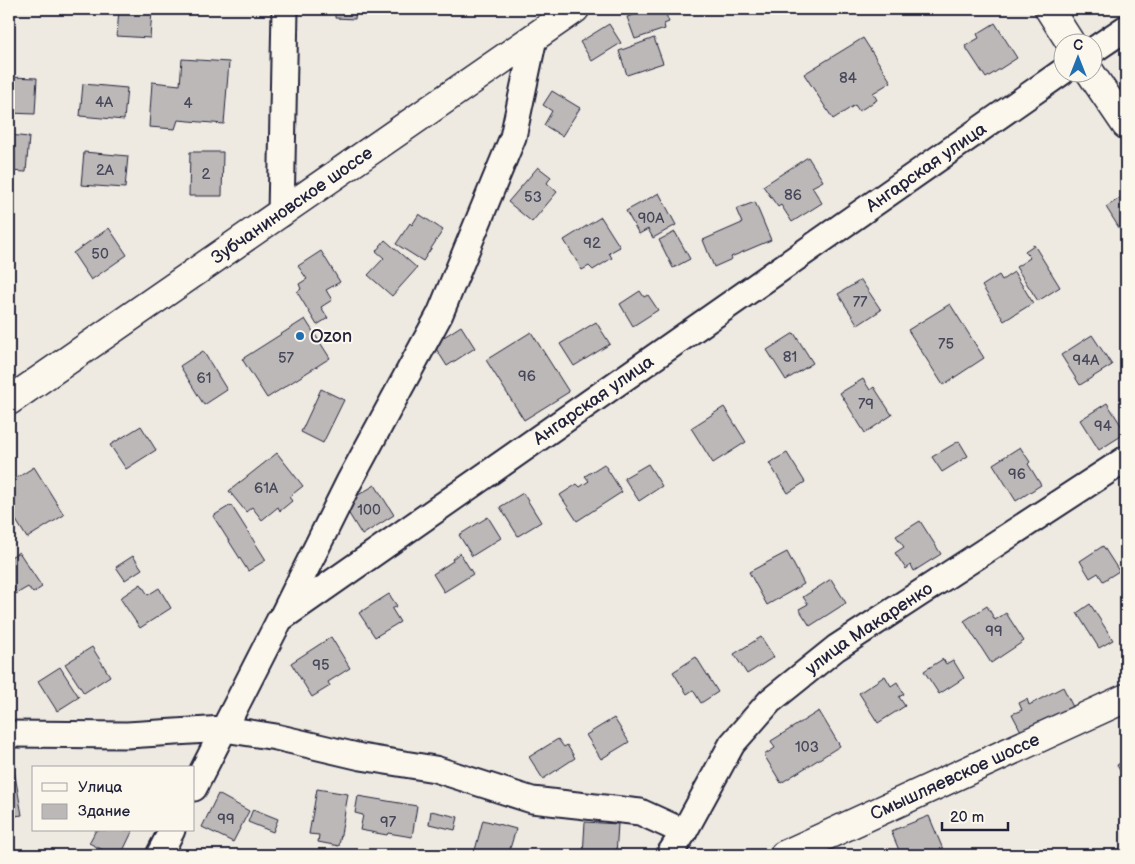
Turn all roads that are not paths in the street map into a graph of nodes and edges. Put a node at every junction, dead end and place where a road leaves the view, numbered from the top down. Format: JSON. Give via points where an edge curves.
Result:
{"nodes":[{"id":1,"x":286,"y":9,"type":"edge"},
{"id":2,"x":575,"y":9,"type":"edge"},
{"id":3,"x":1049,"y":9,"type":"edge"},
{"id":4,"x":1126,"y":28,"type":"edge"},
{"id":5,"x":1064,"y":32,"type":"edge"},
{"id":6,"x":534,"y":38,"type":"junction"},
{"id":7,"x":1102,"y":44,"type":"edge"},
{"id":8,"x":1052,"y":79,"type":"edge"},
{"id":9,"x":1097,"y":82,"type":"edge"},
{"id":10,"x":1126,"y":125,"type":"edge"},
{"id":11,"x":281,"y":214,"type":"junction"},
{"id":12,"x":9,"y":401,"type":"edge"},
{"id":13,"x":1126,"y":460,"type":"edge"},
{"id":14,"x":280,"y":619,"type":"junction"},
{"id":15,"x":1126,"y":698,"type":"edge"},
{"id":16,"x":224,"y":729,"type":"junction"},
{"id":17,"x":9,"y":734,"type":"edge"},
{"id":18,"x":195,"y":786,"type":"edge"},
{"id":19,"x":171,"y":832,"type":"edge"},
{"id":20,"x":684,"y":832,"type":"junction"},
{"id":21,"x":159,"y":855,"type":"edge"},
{"id":22,"x":669,"y":855,"type":"edge"},
{"id":23,"x":784,"y":855,"type":"edge"}],
"edges":[{"from":1,"to":11,"type":"street"},
{"from":2,"to":6,"type":"main road","name":"Зубчаниновское шоссе"},
{"from":3,"to":5,"type":"main road"},
{"from":4,"to":7,"type":"street"},
{"from":6,"to":11,"type":"main road","name":"Зубчаниновское шоссе"},
{"from":6,"to":14,"type":"street","via":[[512,137],[440,314],[349,482]]},
{"from":8,"to":14,"type":"street","name":"Ангарская улица"},
{"from":9,"to":10,"type":"main road"},
{"from":11,"to":12,"type":"main road","name":"Зубчаниновское шоссе"},
{"from":13,"to":20,"type":"street","name":"улица Макаренко","via":[[836,648],[770,701],[732,744]]},
{"from":14,"to":16,"type":"street","name":"Ангарская улица"},
{"from":15,"to":23,"type":"main road","name":"Смышляевское шоссе"},
{"from":16,"to":17,"type":"street","via":[[127,735]]},
{"from":16,"to":18,"type":"street","name":"Ангарская улица"},
{"from":16,"to":20,"type":"street","via":[[435,769],[532,800],[640,812]]},
{"from":19,"to":21,"type":"street"},
{"from":20,"to":22,"type":"street","name":"улица Макаренко"}]}
